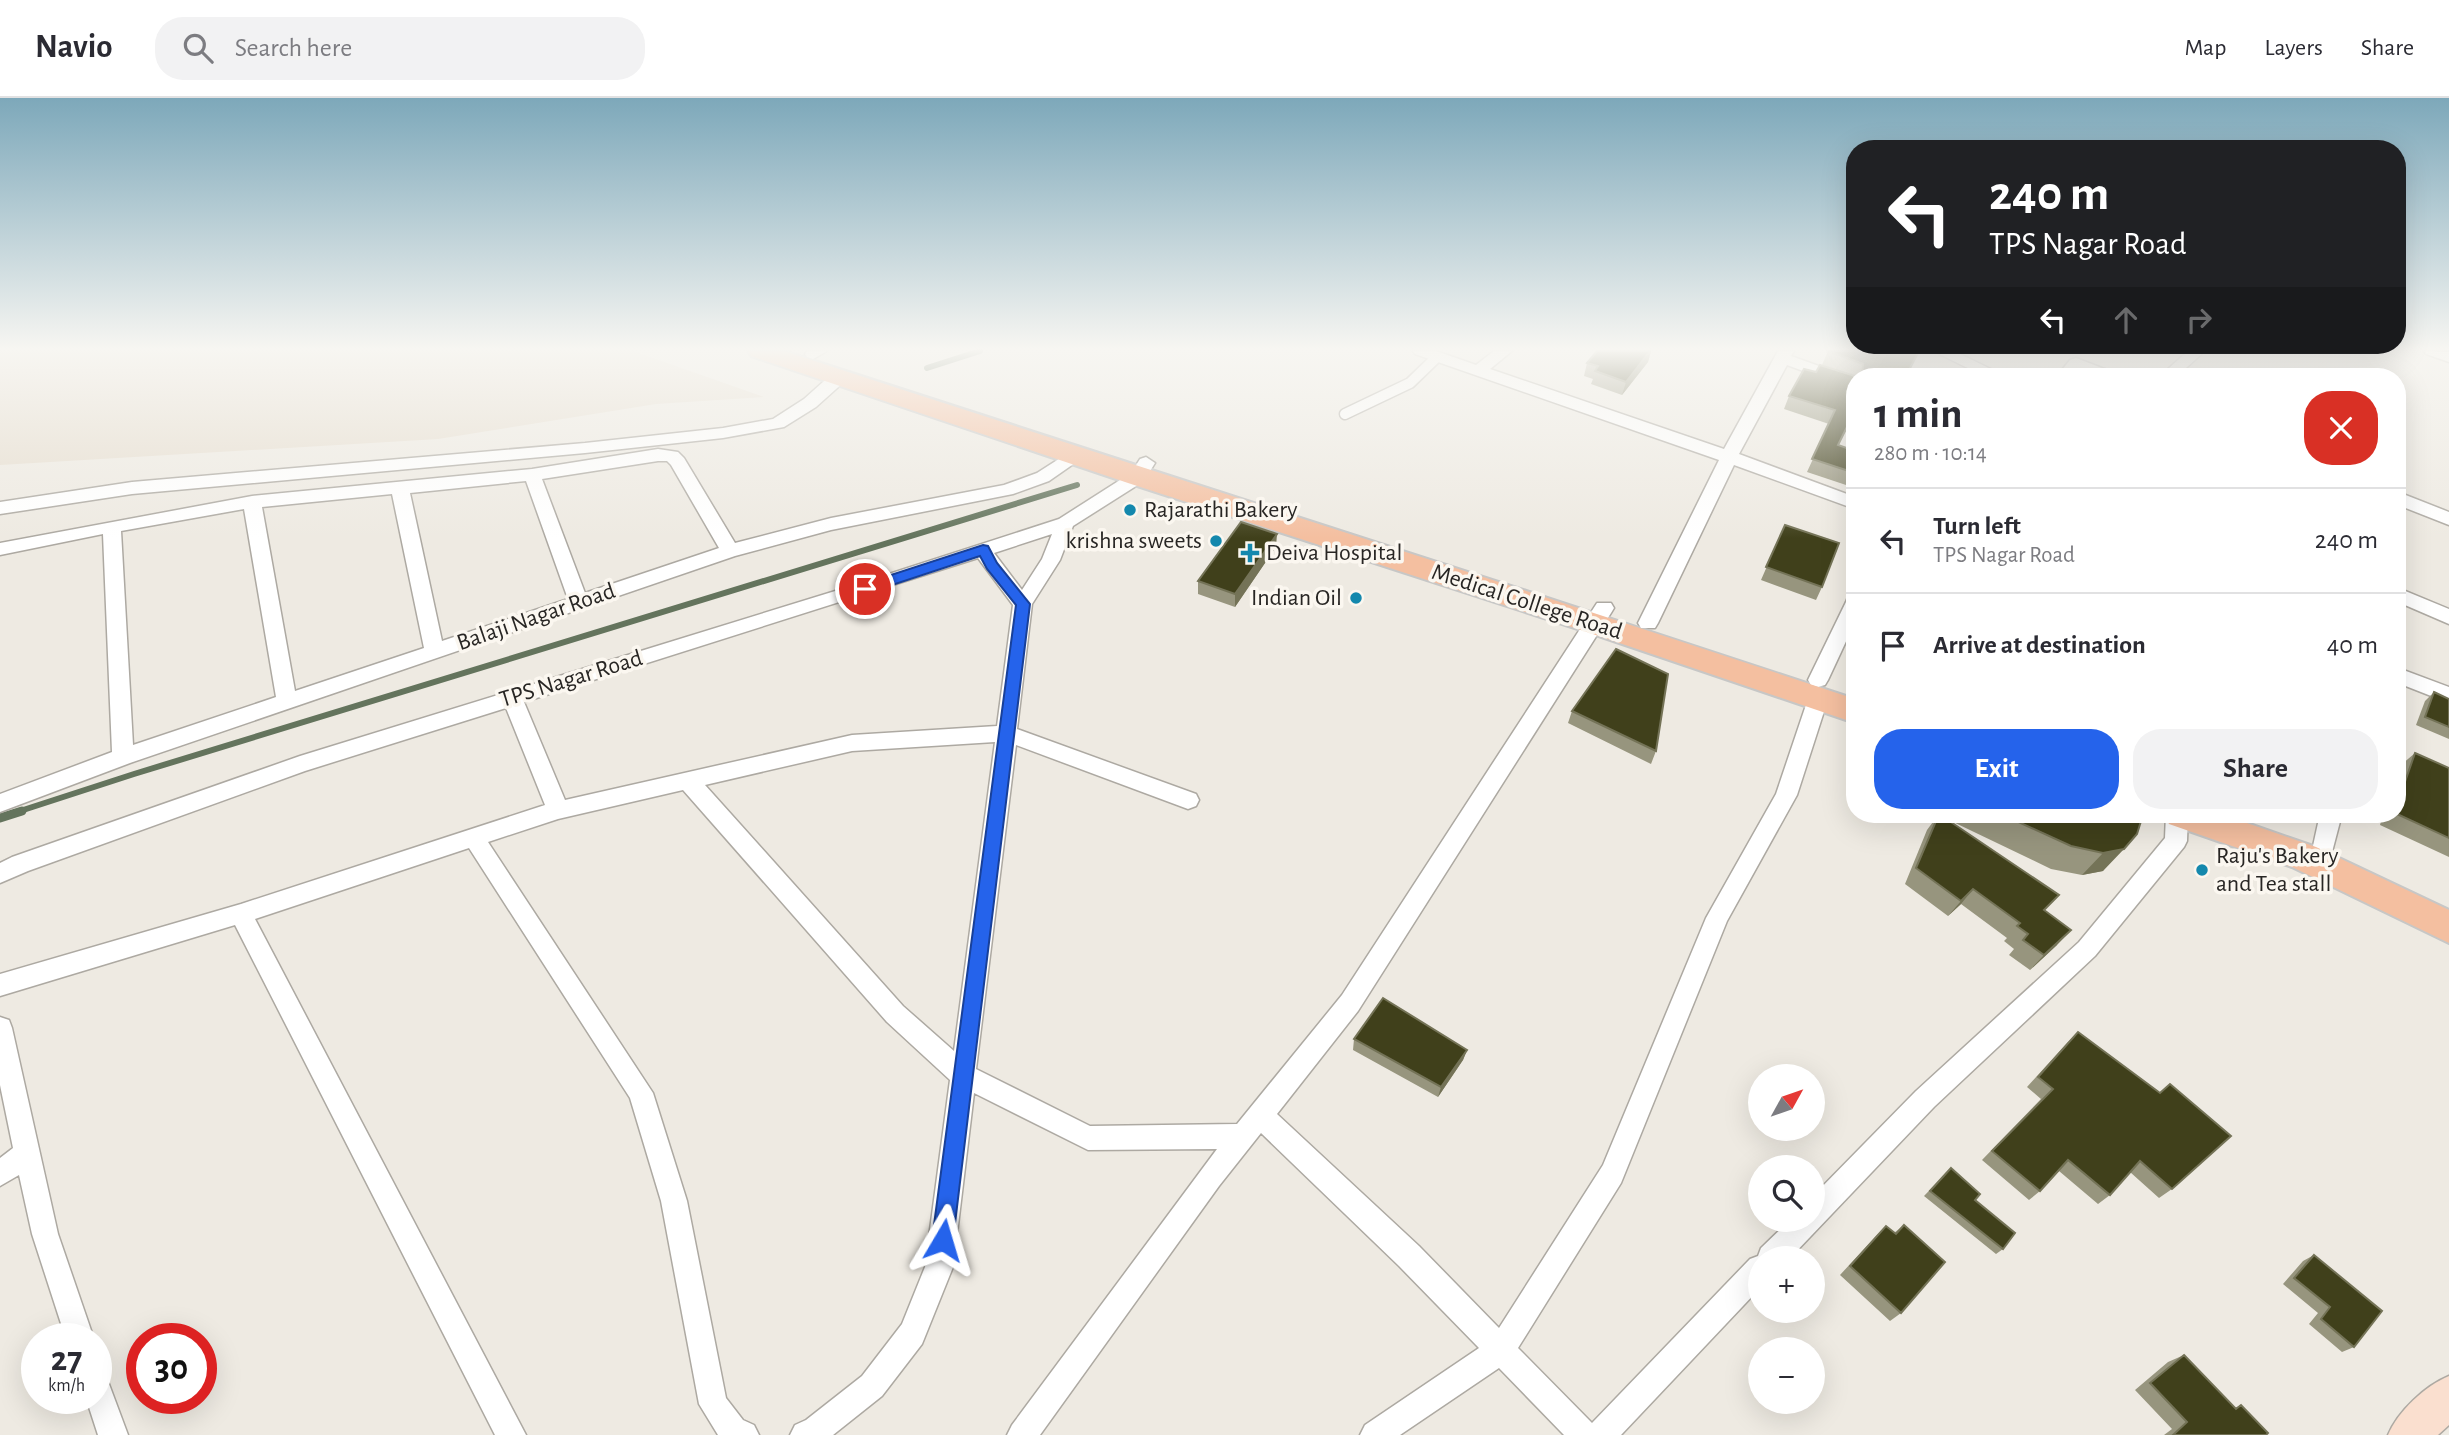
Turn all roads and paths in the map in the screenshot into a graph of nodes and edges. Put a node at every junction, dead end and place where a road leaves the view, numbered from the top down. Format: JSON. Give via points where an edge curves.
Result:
{"nodes":[{"id":1,"x":793,"y":413,"type":"edge"},
{"id":2,"x":958,"y":413,"type":"edge"},
{"id":3,"x":982,"y":413,"type":"edge"},
{"id":4,"x":1601,"y":413,"type":"edge"},
{"id":5,"x":1753,"y":413,"type":"edge"},
{"id":6,"x":1730,"y":457,"type":"junction"},
{"id":7,"x":1114,"y":461,"type":"junction"},
{"id":8,"x":533,"y":475,"type":"junction"},
{"id":9,"x":400,"y":488,"type":"junction"},
{"id":10,"x":1846,"y":500,"type":"edge"},
{"id":11,"x":2406,"y":501,"type":"edge"},
{"id":12,"x":252,"y":502,"type":"junction"},
{"id":13,"x":0,"y":508,"type":"edge"},
{"id":14,"x":2449,"y":519,"type":"edge"},
{"id":15,"x":1065,"y":523,"type":"junction"},
{"id":16,"x":112,"y":526,"type":"junction"},
{"id":17,"x":0,"y":549,"type":"edge"},
{"id":18,"x":983,"y":550,"type":"junction"},
{"id":19,"x":730,"y":551,"type":"junction"},
{"id":20,"x":2406,"y":598,"type":"edge"},
{"id":21,"x":579,"y":602,"type":"junction"},
{"id":22,"x":1023,"y":604,"type":"junction"},
{"id":23,"x":1599,"y":615,"type":"junction"},
{"id":24,"x":2449,"y":617,"type":"edge"},
{"id":25,"x":1648,"y":623,"type":"junction"},
{"id":26,"x":1846,"y":623,"type":"edge"},
{"id":27,"x":434,"y":650,"type":"junction"},
{"id":28,"x":2406,"y":678,"type":"edge"},
{"id":29,"x":1818,"y":689,"type":"junction"},
{"id":30,"x":1846,"y":691,"type":"edge"},
{"id":31,"x":2449,"y":695,"type":"edge"},
{"id":32,"x":512,"y":697,"type":"junction"},
{"id":33,"x":287,"y":701,"type":"junction"},
{"id":34,"x":1846,"y":706,"type":"edge"},
{"id":35,"x":1006,"y":733,"type":"junction"},
{"id":36,"x":124,"y":757,"type":"junction"},
{"id":37,"x":689,"y":782,"type":"junction"},
{"id":38,"x":1188,"y":800,"type":"dead end"},
{"id":39,"x":0,"y":803,"type":"edge"},
{"id":40,"x":558,"y":810,"type":"junction"},
{"id":41,"x":2178,"y":823,"type":"edge"},
{"id":42,"x":2205,"y":823,"type":"edge"},
{"id":43,"x":2287,"y":823,"type":"edge"},
{"id":44,"x":2327,"y":830,"type":"edge"},
{"id":45,"x":473,"y":837,"type":"junction"},
{"id":46,"x":0,"y":874,"type":"edge"},
{"id":47,"x":2449,"y":907,"type":"edge"},
{"id":48,"x":241,"y":914,"type":"junction"},
{"id":49,"x":2449,"y":927,"type":"edge"},
{"id":50,"x":0,"y":985,"type":"edge"},
{"id":51,"x":0,"y":1028,"type":"edge"},
{"id":52,"x":962,"y":1075,"type":"junction"},
{"id":53,"x":1253,"y":1126,"type":"junction"},
{"id":54,"x":28,"y":1153,"type":"junction"},
{"id":55,"x":0,"y":1173,"type":"edge"},
{"id":56,"x":1825,"y":1203,"type":"edge"},
{"id":57,"x":1796,"y":1232,"type":"edge"},
{"id":58,"x":1783,"y":1246,"type":"edge"},
{"id":59,"x":1748,"y":1282,"type":"edge"},
{"id":60,"x":75,"y":1323,"type":"edge"},
{"id":61,"x":1501,"y":1350,"type":"junction"},
{"id":62,"x":2449,"y":1396,"type":"edge"},
{"id":63,"x":106,"y":1414,"type":"edge"},
{"id":64,"x":736,"y":1434,"type":"edge"},
{"id":65,"x":113,"y":1435,"type":"edge"},
{"id":66,"x":511,"y":1435,"type":"edge"},
{"id":67,"x":805,"y":1435,"type":"edge"},
{"id":68,"x":1022,"y":1435,"type":"edge"},
{"id":69,"x":1375,"y":1435,"type":"edge"},
{"id":70,"x":1584,"y":1435,"type":"edge"},
{"id":71,"x":1601,"y":1435,"type":"edge"},
{"id":72,"x":2409,"y":1435,"type":"edge"}],
"edges":[{"from":1,"to":13,"type":"street","via":[[756,428],[585,449],[132,488]]},
{"from":2,"to":7,"type":"main road","name":"Medical College Road"},
{"from":3,"to":7,"type":"main road","name":"Medical College Road"},
{"from":4,"to":6,"type":"street"},
{"from":5,"to":6,"type":"street"},
{"from":6,"to":10,"type":"street"},
{"from":6,"to":25,"type":"street"},
{"from":7,"to":15,"type":"street","name":"TPS Nagar Road"},
{"from":7,"to":19,"type":"street","name":"Balaji Nagar Road","via":[[1007,490],[831,524]]},
{"from":7,"to":23,"type":"main road","name":"Medical College Road"},
{"from":8,"to":9,"type":"street"},
{"from":8,"to":19,"type":"street","via":[[671,456]]},
{"from":8,"to":21,"type":"street"},
{"from":9,"to":12,"type":"street"},
{"from":9,"to":27,"type":"street"},
{"from":11,"to":14,"type":"street"},
{"from":12,"to":16,"type":"street"},
{"from":12,"to":33,"type":"street"},
{"from":15,"to":18,"type":"street","name":"TPS Nagar Road"},
{"from":15,"to":22,"type":"street","via":[[1051,560]]},
{"from":16,"to":17,"type":"street"},
{"from":16,"to":36,"type":"street"},
{"from":18,"to":22,"type":"street"},
{"from":18,"to":32,"type":"street","name":"TPS Nagar Road"},
{"from":19,"to":21,"type":"street","name":"Balaji Nagar Road"},
{"from":20,"to":24,"type":"street"},
{"from":21,"to":27,"type":"street","name":"Balaji Nagar Road"},
{"from":22,"to":35,"type":"street"},
{"from":23,"to":25,"type":"main road","name":"Medical College Road"},
{"from":23,"to":29,"type":"main road","name":"Medical College Road"},
{"from":23,"to":53,"type":"street","via":[[1350,1003]]},
{"from":25,"to":29,"type":"main road","name":"Medical College Road"},
{"from":26,"to":29,"type":"street"},
{"from":27,"to":33,"type":"street","name":"Balaji Nagar Road"},
{"from":28,"to":31,"type":"street"},
{"from":29,"to":30,"type":"main road","name":"Medical College Road"},
{"from":29,"to":34,"type":"main road","name":"Medical College Road"},
{"from":29,"to":61,"type":"street","via":[[1786,795],[1717,918],[1612,1174]]},
{"from":32,"to":40,"type":"street"},
{"from":32,"to":46,"type":"street","name":"TPS Nagar Road","via":[[300,764]]},
{"from":33,"to":36,"type":"street","name":"Balaji Nagar Road"},
{"from":35,"to":37,"type":"street","via":[[852,743]]},
{"from":35,"to":38,"type":"street"},
{"from":35,"to":52,"type":"street"},
{"from":36,"to":39,"type":"street","name":"Balaji Nagar Road"},
{"from":37,"to":40,"type":"street"},
{"from":37,"to":52,"type":"street","via":[[895,1014]]},
{"from":40,"to":45,"type":"street"},
{"from":41,"to":56,"type":"street","via":[[2176,841],[2087,949],[1925,1099]]},
{"from":42,"to":49,"type":"main road","via":[[2304,858]]},
{"from":43,"to":44,"type":"main road"},
{"from":44,"to":47,"type":"main road"},
{"from":45,"to":48,"type":"street"},
{"from":45,"to":64,"type":"street","via":[[641,1093],[674,1201],[713,1405]]},
{"from":48,"to":50,"type":"street"},
{"from":48,"to":66,"type":"street"},
{"from":51,"to":54,"type":"street"},
{"from":52,"to":53,"type":"street","via":[[1088,1138]]},
{"from":52,"to":67,"type":"street","via":[[939,1267],[912,1334],[872,1386]]},
{"from":53,"to":61,"type":"street","via":[[1409,1256]]},
{"from":53,"to":68,"type":"street","via":[[1210,1177]]},
{"from":54,"to":55,"type":"street"},
{"from":54,"to":60,"type":"street","via":[[45,1234]]},
{"from":57,"to":58,"type":"street"},
{"from":59,"to":71,"type":"street"},
{"from":61,"to":69,"type":"street"},
{"from":61,"to":70,"type":"street"},
{"from":62,"to":72,"type":"street"},
{"from":63,"to":65,"type":"street"}]}
